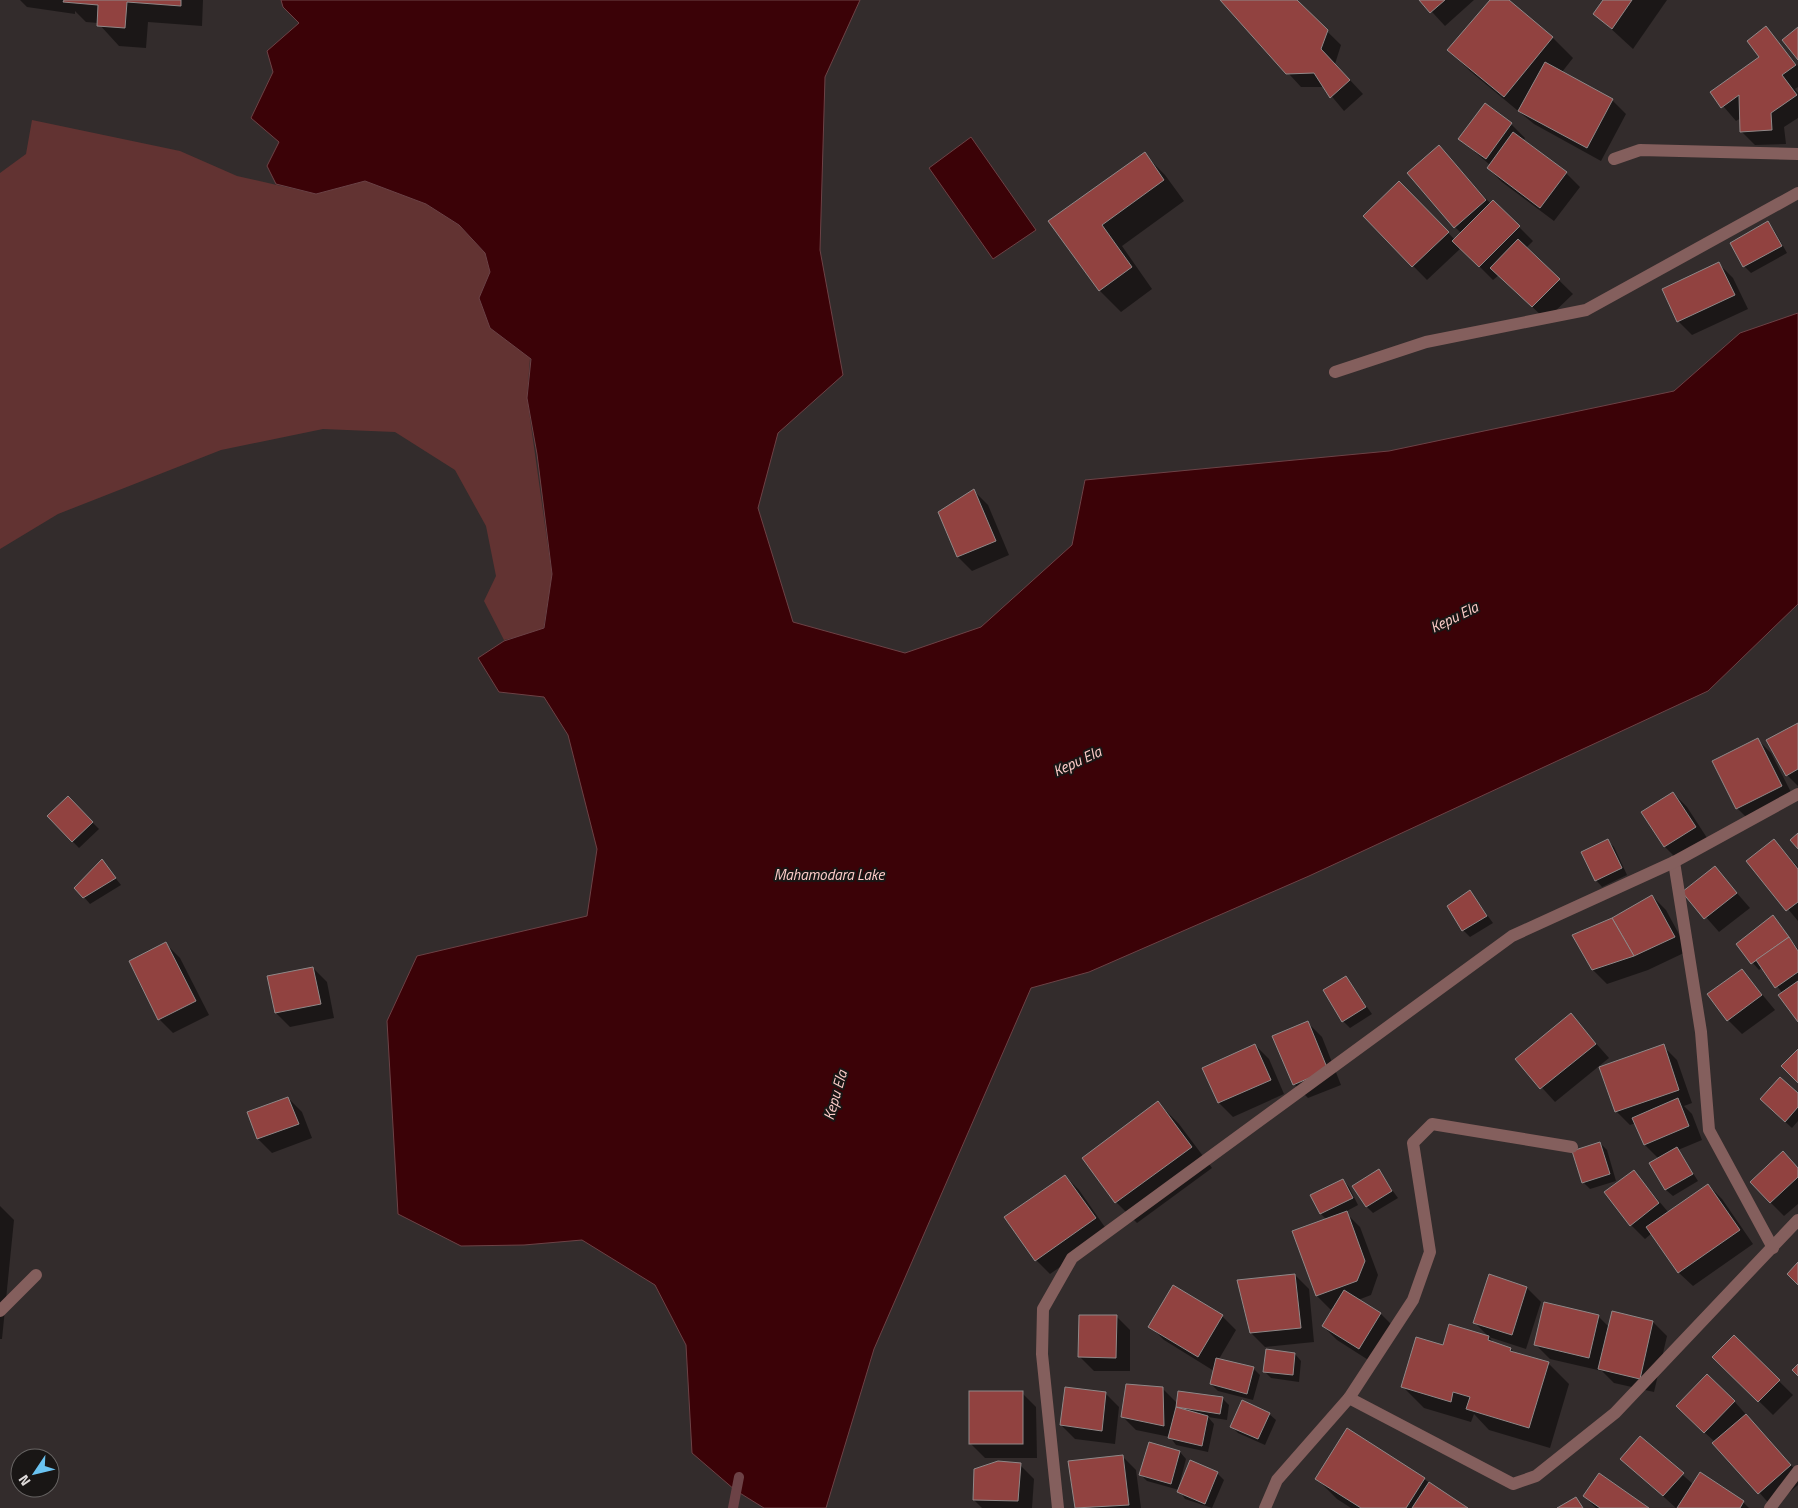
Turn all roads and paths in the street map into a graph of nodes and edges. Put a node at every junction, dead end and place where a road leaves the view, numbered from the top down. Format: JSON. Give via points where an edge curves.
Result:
{"nodes":[{"id":1,"x":1798,"y":154,"type":"edge"},
{"id":2,"x":1614,"y":159,"type":"dead end"},
{"id":3,"x":1798,"y":193,"type":"edge"},
{"id":4,"x":1335,"y":372,"type":"dead end"},
{"id":5,"x":1798,"y":794,"type":"edge"},
{"id":6,"x":1674,"y":862,"type":"junction"},
{"id":7,"x":1572,"y":1147,"type":"dead end"},
{"id":8,"x":1798,"y":1220,"type":"edge"},
{"id":9,"x":1773,"y":1248,"type":"junction"},
{"id":10,"x":36,"y":1275,"type":"dead end"},
{"id":11,"x":0,"y":1311,"type":"edge"},
{"id":12,"x":1349,"y":1398,"type":"junction"},
{"id":13,"x":1798,"y":1471,"type":"edge"},
{"id":14,"x":1058,"y":1508,"type":"edge"},
{"id":15,"x":1265,"y":1508,"type":"edge"},
{"id":16,"x":1770,"y":1508,"type":"edge"}],
"edges":[{"from":1,"to":2,"type":"street","via":[[1640,150]]},
{"from":3,"to":4,"type":"street","via":[[1586,310],[1426,342]]},
{"from":5,"to":6,"type":"street"},
{"from":6,"to":9,"type":"street","via":[[1702,1032],[1709,1130]]},
{"from":6,"to":14,"type":"street","via":[[1512,936],[1072,1258],[1043,1309],[1042,1354]]},
{"from":7,"to":12,"type":"street","via":[[1432,1124],[1412,1143],[1430,1252],[1413,1300]]},
{"from":8,"to":9,"type":"street"},
{"from":9,"to":12,"type":"street","via":[[1615,1413],[1536,1476],[1513,1484]]},
{"from":10,"to":11,"type":"street"},
{"from":12,"to":15,"type":"street","via":[[1277,1480]]},
{"from":13,"to":16,"type":"street"}]}
